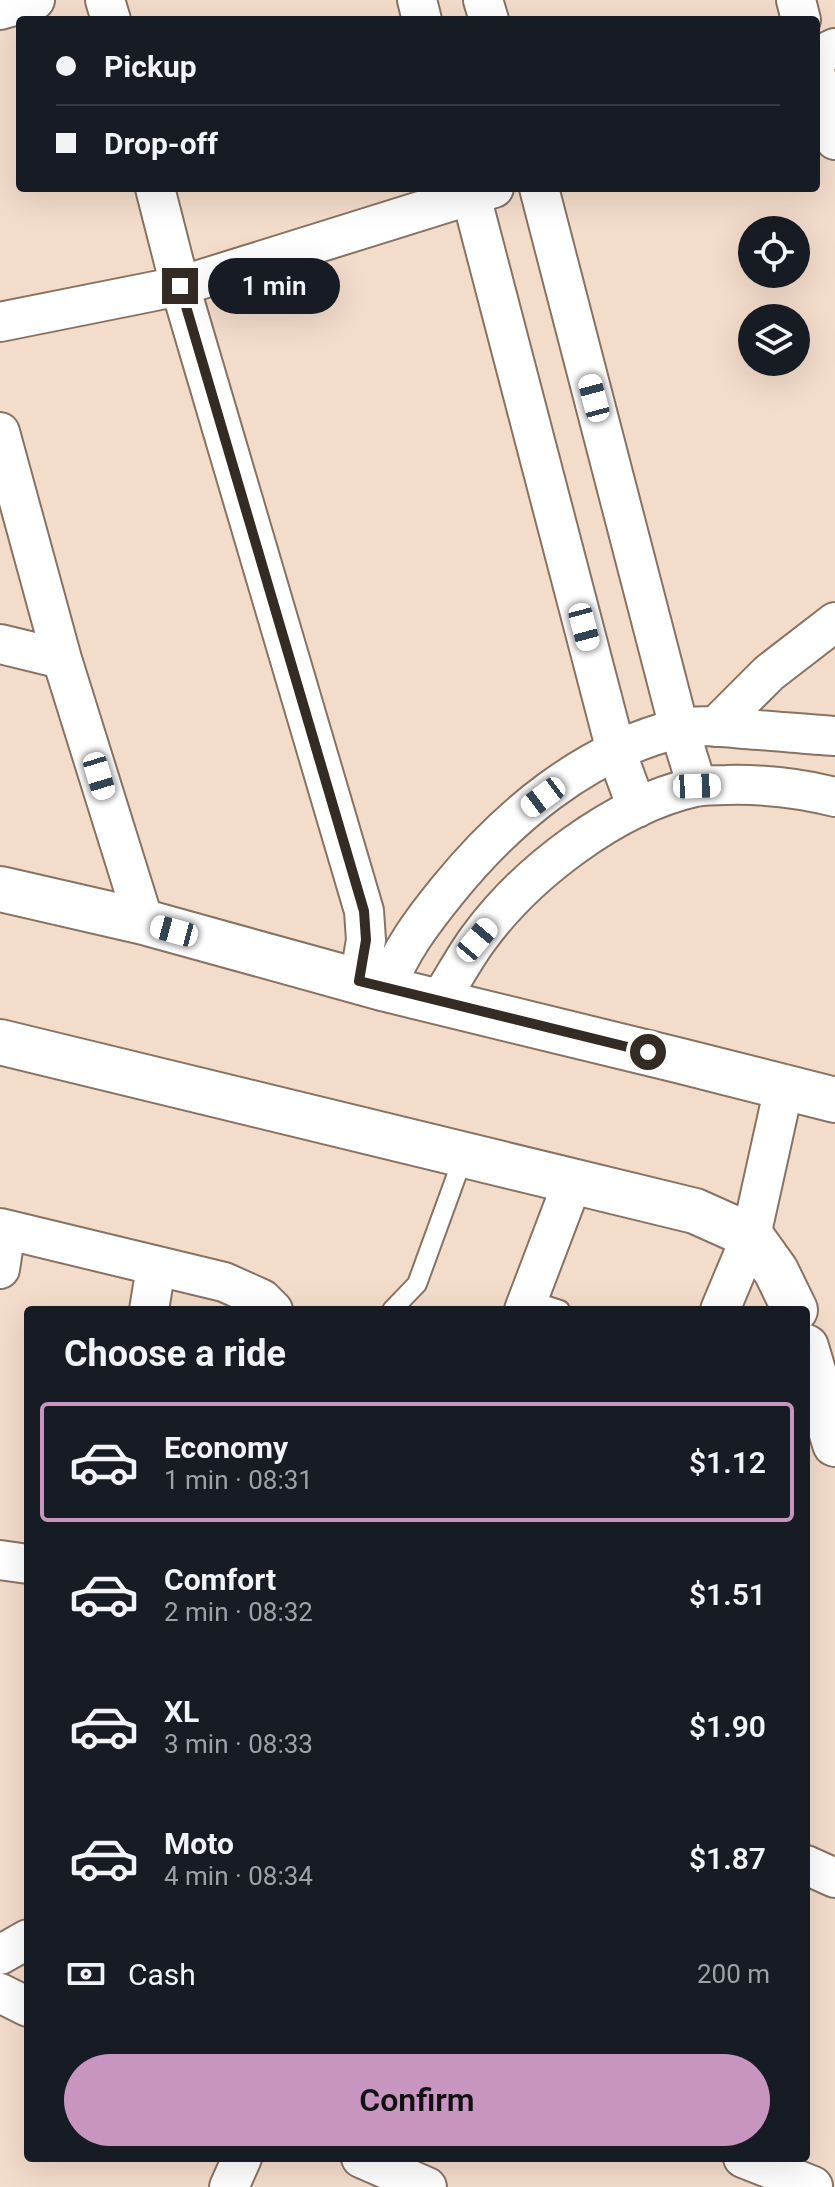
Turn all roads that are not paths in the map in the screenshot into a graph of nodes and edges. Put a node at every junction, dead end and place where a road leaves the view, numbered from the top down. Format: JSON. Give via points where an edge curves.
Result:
{"nodes":[{"id":1,"x":35,"y":0,"type":"edge"},
{"id":2,"x":0,"y":10,"type":"edge"},
{"id":3,"x":820,"y":89,"type":"edge"},
{"id":4,"x":835,"y":140,"type":"edge"},
{"id":5,"x":156,"y":192,"type":"edge"},
{"id":6,"x":472,"y":192,"type":"edge"},
{"id":7,"x":478,"y":192,"type":"edge"},
{"id":8,"x":540,"y":192,"type":"edge"},
{"id":9,"x":180,"y":286,"type":"junction"},
{"id":10,"x":0,"y":322,"type":"edge"},
{"id":11,"x":0,"y":432,"type":"edge"},
{"id":12,"x":835,"y":622,"type":"edge"},
{"id":13,"x":0,"y":644,"type":"edge"},
{"id":14,"x":62,"y":659,"type":"junction"},
{"id":15,"x":697,"y":728,"type":"junction"},
{"id":16,"x":835,"y":736,"type":"edge"},
{"id":17,"x":616,"y":751,"type":"junction"},
{"id":18,"x":697,"y":786,"type":"junction"},
{"id":19,"x":835,"y":797,"type":"edge"},
{"id":20,"x":637,"y":808,"type":"junction"},
{"id":21,"x":0,"y":889,"type":"edge"},
{"id":22,"x":144,"y":922,"type":"junction"},
{"id":23,"x":372,"y":985,"type":"junction"},
{"id":24,"x":439,"y":1001,"type":"junction"},
{"id":25,"x":0,"y":1042,"type":"edge"},
{"id":26,"x":784,"y":1087,"type":"junction"},
{"id":27,"x":835,"y":1100,"type":"edge"},
{"id":28,"x":465,"y":1154,"type":"junction"},
{"id":29,"x":573,"y":1181,"type":"junction"},
{"id":30,"x":3,"y":1229,"type":"edge"},
{"id":31,"x":751,"y":1236,"type":"junction"},
{"id":32,"x":156,"y":1267,"type":"junction"},
{"id":33,"x":0,"y":1269,"type":"edge"},
{"id":34,"x":150,"y":1306,"type":"edge"},
{"id":35,"x":269,"y":1306,"type":"edge"},
{"id":36,"x":396,"y":1306,"type":"edge"},
{"id":37,"x":538,"y":1306,"type":"edge"},
{"id":38,"x":722,"y":1306,"type":"edge"},
{"id":39,"x":793,"y":1306,"type":"edge"},
{"id":40,"x":810,"y":1360,"type":"edge"},
{"id":41,"x":835,"y":1444,"type":"edge"},
{"id":42,"x":0,"y":1560,"type":"edge"},
{"id":43,"x":24,"y":1563,"type":"edge"},
{"id":44,"x":810,"y":1867,"type":"edge"},
{"id":45,"x":835,"y":1878,"type":"edge"},
{"id":46,"x":24,"y":1941,"type":"edge"},
{"id":47,"x":0,"y":1955,"type":"edge"},
{"id":48,"x":0,"y":1993,"type":"edge"},
{"id":49,"x":24,"y":2005,"type":"edge"},
{"id":50,"x":240,"y":2162,"type":"edge"},
{"id":51,"x":753,"y":2162,"type":"edge"},
{"id":52,"x":807,"y":2162,"type":"edge"},
{"id":53,"x":369,"y":2170,"type":"edge"},
{"id":54,"x":814,"y":2186,"type":"edge"},
{"id":55,"x":229,"y":2187,"type":"edge"},
{"id":56,"x":427,"y":2187,"type":"edge"}],
"edges":[{"from":1,"to":2,"type":"street"},
{"from":3,"to":4,"type":"street"},
{"from":5,"to":9,"type":"street"},
{"from":6,"to":9,"type":"street"},
{"from":7,"to":17,"type":"street"},
{"from":8,"to":15,"type":"street"},
{"from":9,"to":10,"type":"street"},
{"from":9,"to":23,"type":"street","via":[[364,911]]},
{"from":11,"to":14,"type":"street"},
{"from":12,"to":15,"type":"street"},
{"from":13,"to":14,"type":"street"},
{"from":14,"to":22,"type":"street"},
{"from":15,"to":16,"type":"street"},
{"from":15,"to":17,"type":"street"},
{"from":15,"to":18,"type":"street"},
{"from":17,"to":20,"type":"street"},
{"from":17,"to":23,"type":"street","via":[[566,779],[520,814],[465,868],[418,926],[394,967]]},
{"from":18,"to":19,"type":"street","via":[[798,788]]},
{"from":18,"to":20,"type":"street"},
{"from":20,"to":24,"type":"street","via":[[569,848],[516,893],[477,940]]},
{"from":21,"to":22,"type":"street"},
{"from":22,"to":23,"type":"street"},
{"from":23,"to":24,"type":"street"},
{"from":24,"to":26,"type":"street"},
{"from":25,"to":28,"type":"street"},
{"from":26,"to":27,"type":"street"},
{"from":26,"to":31,"type":"street"},
{"from":28,"to":29,"type":"street"},
{"from":28,"to":36,"type":"lane","via":[[417,1284]]},
{"from":29,"to":31,"type":"street","via":[[695,1211]]},
{"from":29,"to":37,"type":"street"},
{"from":30,"to":32,"type":"street"},
{"from":30,"to":33,"type":"street"},
{"from":31,"to":38,"type":"street"},
{"from":31,"to":39,"type":"street"},
{"from":32,"to":34,"type":"street"},
{"from":32,"to":35,"type":"street","via":[[224,1282]]},
{"from":40,"to":41,"type":"street"},
{"from":42,"to":43,"type":"street"},
{"from":44,"to":45,"type":"street"},
{"from":46,"to":47,"type":"street"},
{"from":48,"to":49,"type":"street"},
{"from":50,"to":55,"type":"street"},
{"from":51,"to":54,"type":"street"},
{"from":52,"to":54,"type":"street"},
{"from":53,"to":56,"type":"street"}]}
